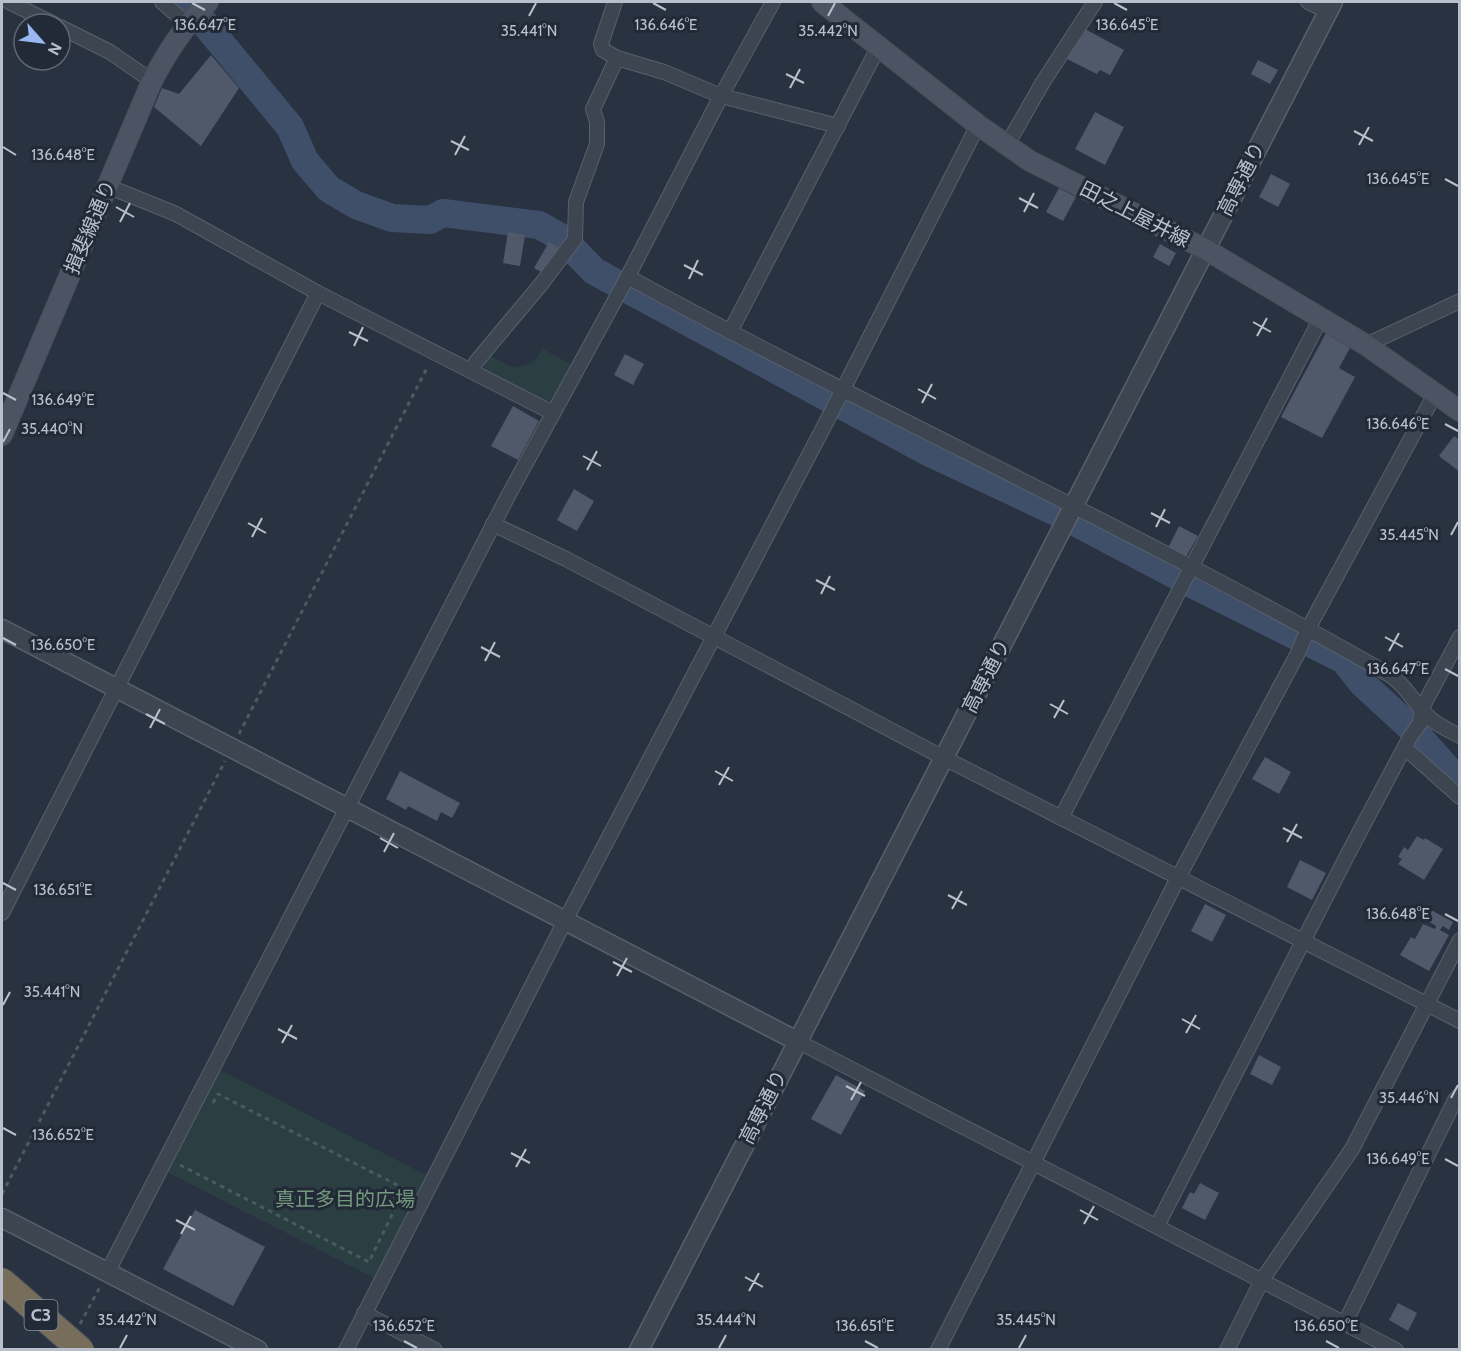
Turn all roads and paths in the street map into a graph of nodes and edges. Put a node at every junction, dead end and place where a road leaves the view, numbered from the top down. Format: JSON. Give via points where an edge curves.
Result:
{"nodes":[{"id":1,"x":9,"y":2,"type":"edge"},
{"id":2,"x":162,"y":2,"type":"edge"},
{"id":3,"x":615,"y":2,"type":"edge"},
{"id":4,"x":772,"y":2,"type":"edge"},
{"id":5,"x":822,"y":2,"type":"edge"},
{"id":6,"x":1095,"y":2,"type":"edge"},
{"id":7,"x":1308,"y":2,"type":"edge"},
{"id":8,"x":206,"y":4,"type":"edge"},
{"id":9,"x":1330,"y":6,"type":"edge"},
{"id":10,"x":29,"y":12,"type":"edge"},
{"id":11,"x":187,"y":24,"type":"junction"},
{"id":12,"x":72,"y":33,"type":"edge"},
{"id":13,"x":879,"y":46,"type":"junction"},
{"id":14,"x":618,"y":58,"type":"junction"},
{"id":15,"x":152,"y":81,"type":"junction"},
{"id":16,"x":721,"y":96,"type":"junction"},
{"id":17,"x":978,"y":125,"type":"junction"},
{"id":18,"x":837,"y":126,"type":"junction"},
{"id":19,"x":1007,"y":145,"type":"junction"},
{"id":20,"x":107,"y":186,"type":"junction"},
{"id":21,"x":1205,"y":249,"type":"junction"},
{"id":22,"x":627,"y":278,"type":"junction"},
{"id":23,"x":318,"y":293,"type":"junction"},
{"id":24,"x":1460,"y":301,"type":"edge"},
{"id":25,"x":1321,"y":318,"type":"junction"},
{"id":26,"x":730,"y":332,"type":"junction"},
{"id":27,"x":1366,"y":345,"type":"junction"},
{"id":28,"x":435,"y":353,"type":"junction"},
{"id":29,"x":472,"y":371,"type":"junction"},
{"id":30,"x":843,"y":391,"type":"junction"},
{"id":31,"x":1435,"y":394,"type":"junction"},
{"id":32,"x":1460,"y":411,"type":"edge"},
{"id":33,"x":553,"y":413,"type":"junction"},
{"id":34,"x":2,"y":435,"type":"edge"},
{"id":35,"x":1072,"y":508,"type":"junction"},
{"id":36,"x":493,"y":524,"type":"junction"},
{"id":37,"x":1191,"y":568,"type":"junction"},
{"id":38,"x":2,"y":628,"type":"edge"},
{"id":39,"x":1308,"y":629,"type":"junction"},
{"id":40,"x":712,"y":637,"type":"junction"},
{"id":41,"x":1460,"y":637,"type":"edge"},
{"id":42,"x":118,"y":688,"type":"junction"},
{"id":43,"x":1422,"y":708,"type":"junction"},
{"id":44,"x":1460,"y":736,"type":"edge"},
{"id":45,"x":232,"y":747,"type":"junction"},
{"id":46,"x":1405,"y":748,"type":"junction"},
{"id":47,"x":944,"y":758,"type":"junction"},
{"id":48,"x":1460,"y":797,"type":"edge"},
{"id":49,"x":346,"y":807,"type":"junction"},
{"id":50,"x":1061,"y":818,"type":"junction"},
{"id":51,"x":1178,"y":878,"type":"junction"},
{"id":52,"x":2,"y":913,"type":"edge"},
{"id":53,"x":565,"y":921,"type":"junction"},
{"id":54,"x":1460,"y":940,"type":"edge"},
{"id":55,"x":1303,"y":943,"type":"junction"},
{"id":56,"x":1426,"y":1004,"type":"junction"},
{"id":57,"x":1460,"y":1021,"type":"edge"},
{"id":58,"x":797,"y":1041,"type":"junction"},
{"id":59,"x":1460,"y":1095,"type":"edge"},
{"id":60,"x":213,"y":1104,"type":"dead end"},
{"id":61,"x":185,"y":1155,"type":"dead end"},
{"id":62,"x":1033,"y":1161,"type":"junction"},
{"id":63,"x":405,"y":1188,"type":"junction"},
{"id":64,"x":2,"y":1194,"type":"edge"},
{"id":65,"x":423,"y":1199,"type":"junction"},
{"id":66,"x":2,"y":1218,"type":"edge"},
{"id":67,"x":1157,"y":1226,"type":"junction"},
{"id":68,"x":107,"y":1273,"type":"junction"},
{"id":69,"x":1262,"y":1280,"type":"junction"},
{"id":70,"x":2,"y":1281,"type":"edge"},
{"id":71,"x":364,"y":1313,"type":"junction"},
{"id":72,"x":1345,"y":1323,"type":"junction"},
{"id":73,"x":79,"y":1340,"type":"edge"},
{"id":74,"x":258,"y":1350,"type":"edge"},
{"id":75,"x":346,"y":1350,"type":"edge"},
{"id":76,"x":435,"y":1350,"type":"edge"},
{"id":77,"x":639,"y":1350,"type":"edge"},
{"id":78,"x":938,"y":1350,"type":"edge"},
{"id":79,"x":1227,"y":1350,"type":"edge"},
{"id":80,"x":1396,"y":1350,"type":"edge"}],
"edges":[{"from":1,"to":10,"type":"street"},
{"from":2,"to":11,"type":"street"},
{"from":3,"to":14,"type":"street","via":[[601,44],[603,50]]},
{"from":4,"to":16,"type":"street"},
{"from":5,"to":13,"type":"main road","name":"田之上屋井線"},
{"from":6,"to":19,"type":"street"},
{"from":7,"to":9,"type":"street"},
{"from":8,"to":11,"type":"main road","name":"揖斐線通り"},
{"from":9,"to":21,"type":"street","name":"高専通り"},
{"from":11,"to":15,"type":"main road","name":"揖斐線通り"},
{"from":12,"to":15,"type":"street","via":[[110,52]]},
{"from":13,"to":17,"type":"main road","name":"田之上屋井線"},
{"from":13,"to":18,"type":"street"},
{"from":14,"to":16,"type":"street"},
{"from":14,"to":29,"type":"street","via":[[593,109],[597,144],[576,202],[575,239]]},
{"from":15,"to":20,"type":"main road","name":"揖斐線通り"},
{"from":16,"to":18,"type":"street"},
{"from":16,"to":22,"type":"street"},
{"from":17,"to":19,"type":"main road","name":"田之上屋井線"},
{"from":17,"to":30,"type":"street"},
{"from":18,"to":26,"type":"street"},
{"from":19,"to":21,"type":"main road","name":"田之上屋井線","via":[[1030,161]]},
{"from":20,"to":23,"type":"street","via":[[176,214]]},
{"from":20,"to":34,"type":"main road","name":"揖斐線通り"},
{"from":21,"to":25,"type":"main road","name":"田之上屋井線"},
{"from":21,"to":35,"type":"street","name":"高専通り"},
{"from":22,"to":26,"type":"street"},
{"from":22,"to":33,"type":"street"},
{"from":23,"to":28,"type":"street"},
{"from":23,"to":42,"type":"street"},
{"from":24,"to":27,"type":"street"},
{"from":25,"to":27,"type":"main road","name":"田之上屋井線"},
{"from":25,"to":37,"type":"street"},
{"from":26,"to":30,"type":"street"},
{"from":27,"to":31,"type":"main road","name":"田之上屋井線"},
{"from":28,"to":29,"type":"street"},
{"from":28,"to":45,"type":"path"},
{"from":29,"to":33,"type":"street"},
{"from":30,"to":35,"type":"street"},
{"from":30,"to":40,"type":"street"},
{"from":31,"to":32,"type":"main road","name":"田之上屋井線"},
{"from":31,"to":39,"type":"street"},
{"from":33,"to":36,"type":"street"},
{"from":35,"to":37,"type":"street"},
{"from":35,"to":47,"type":"street","name":"高専通り"},
{"from":36,"to":40,"type":"street"},
{"from":36,"to":49,"type":"street"},
{"from":37,"to":39,"type":"street"},
{"from":37,"to":50,"type":"street"},
{"from":38,"to":42,"type":"street"},
{"from":39,"to":43,"type":"street","via":[[1392,676]]},
{"from":39,"to":51,"type":"street"},
{"from":40,"to":47,"type":"street"},
{"from":40,"to":53,"type":"street"},
{"from":41,"to":43,"type":"street"},
{"from":42,"to":45,"type":"street"},
{"from":42,"to":52,"type":"street"},
{"from":43,"to":44,"type":"street","via":[[1430,719]]},
{"from":43,"to":46,"type":"street","via":[[1420,723]]},
{"from":45,"to":49,"type":"street"},
{"from":45,"to":64,"type":"path"},
{"from":46,"to":48,"type":"street"},
{"from":46,"to":55,"type":"street"},
{"from":47,"to":50,"type":"street"},
{"from":47,"to":58,"type":"street","name":"高専通り"},
{"from":49,"to":53,"type":"street"},
{"from":49,"to":68,"type":"street"},
{"from":50,"to":51,"type":"street"},
{"from":51,"to":55,"type":"street"},
{"from":51,"to":62,"type":"street"},
{"from":53,"to":58,"type":"street"},
{"from":53,"to":65,"type":"street"},
{"from":54,"to":56,"type":"street"},
{"from":55,"to":56,"type":"street"},
{"from":55,"to":67,"type":"street"},
{"from":56,"to":57,"type":"street"},
{"from":56,"to":69,"type":"street","via":[[1352,1149]]},
{"from":58,"to":62,"type":"street"},
{"from":58,"to":77,"type":"street","name":"高専通り"},
{"from":59,"to":72,"type":"street"},
{"from":60,"to":63,"type":"path","via":[[218,1094]]},
{"from":61,"to":63,"type":"path","via":[[180,1166],[369,1262]]},
{"from":62,"to":67,"type":"street"},
{"from":62,"to":78,"type":"street"},
{"from":63,"to":65,"type":"path"},
{"from":65,"to":71,"type":"street"},
{"from":66,"to":68,"type":"street"},
{"from":67,"to":69,"type":"street"},
{"from":68,"to":73,"type":"path"},
{"from":68,"to":74,"type":"street"},
{"from":69,"to":72,"type":"street"},
{"from":69,"to":79,"type":"street"},
{"from":70,"to":73,"type":"highway","number":"C3","bridge":true},
{"from":71,"to":75,"type":"street"},
{"from":71,"to":76,"type":"street"},
{"from":72,"to":80,"type":"street"}]}
